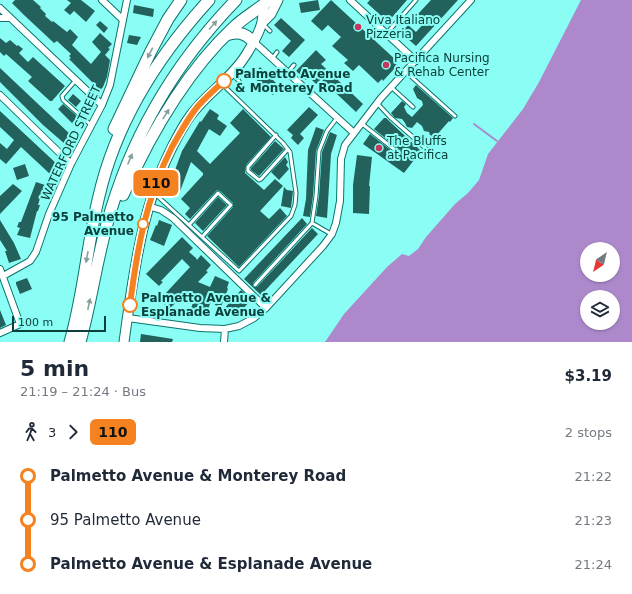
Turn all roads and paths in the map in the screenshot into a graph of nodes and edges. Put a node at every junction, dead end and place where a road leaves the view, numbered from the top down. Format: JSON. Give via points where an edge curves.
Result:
{"nodes":[{"id":1,"x":102,"y":0,"type":"edge"},
{"id":2,"x":128,"y":0,"type":"edge"},
{"id":3,"x":174,"y":0,"type":"edge"},
{"id":4,"x":181,"y":0,"type":"edge"},
{"id":5,"x":209,"y":0,"type":"edge"},
{"id":6,"x":236,"y":0,"type":"edge"},
{"id":7,"x":278,"y":0,"type":"edge"},
{"id":8,"x":416,"y":0,"type":"edge"},
{"id":9,"x":471,"y":0,"type":"edge"},
{"id":10,"x":267,"y":1,"type":"edge"},
{"id":11,"x":353,"y":1,"type":"edge"},
{"id":12,"x":0,"y":8,"type":"edge"},
{"id":13,"x":0,"y":18,"type":"edge"},
{"id":14,"x":10,"y":18,"type":"junction"},
{"id":15,"x":168,"y":19,"type":"junction"},
{"id":16,"x":123,"y":20,"type":"junction"},
{"id":17,"x":262,"y":23,"type":"junction"},
{"id":18,"x":270,"y":31,"type":"dead end"},
{"id":19,"x":387,"y":33,"type":"junction"},
{"id":20,"x":226,"y":36,"type":"junction"},
{"id":21,"x":253,"y":42,"type":"junction"},
{"id":22,"x":278,"y":52,"type":"dead end"},
{"id":23,"x":272,"y":58,"type":"junction"},
{"id":24,"x":416,"y":61,"type":"junction"},
{"id":25,"x":294,"y":65,"type":"dead end"},
{"id":26,"x":406,"y":72,"type":"junction"},
{"id":27,"x":287,"y":73,"type":"junction"},
{"id":28,"x":232,"y":74,"type":"junction"},
{"id":29,"x":76,"y":80,"type":"junction"},
{"id":30,"x":239,"y":81,"type":"dead end"},
{"id":31,"x":221,"y":84,"type":"junction"},
{"id":32,"x":392,"y":87,"type":"junction"},
{"id":33,"x":0,"y":96,"type":"edge"},
{"id":34,"x":377,"y":103,"type":"junction"},
{"id":35,"x":102,"y":105,"type":"junction"},
{"id":36,"x":413,"y":107,"type":"dead end"},
{"id":37,"x":455,"y":116,"type":"dead end"},
{"id":38,"x":337,"y":118,"type":"junction"},
{"id":39,"x":361,"y":123,"type":"junction"},
{"id":40,"x":91,"y":125,"type":"junction"},
{"id":41,"x":354,"y":134,"type":"junction"},
{"id":42,"x":276,"y":135,"type":"junction"},
{"id":43,"x":288,"y":149,"type":"junction"},
{"id":44,"x":112,"y":151,"type":"junction"},
{"id":45,"x":400,"y":153,"type":"dead end"},
{"id":46,"x":431,"y":153,"type":"dead end"},
{"id":47,"x":71,"y":164,"type":"junction"},
{"id":48,"x":153,"y":192,"type":"junction"},
{"id":49,"x":148,"y":206,"type":"junction"},
{"id":50,"x":312,"y":223,"type":"junction"},
{"id":51,"x":189,"y":225,"type":"junction"},
{"id":52,"x":332,"y":234,"type":"junction"},
{"id":53,"x":202,"y":237,"type":"junction"},
{"id":54,"x":101,"y":250,"type":"junction"},
{"id":55,"x":0,"y":269,"type":"edge"},
{"id":56,"x":3,"y":276,"type":"junction"},
{"id":57,"x":255,"y":285,"type":"dead end"},
{"id":58,"x":266,"y":308,"type":"junction"},
{"id":59,"x":128,"y":318,"type":"junction"},
{"id":60,"x":224,"y":329,"type":"junction"},
{"id":61,"x":0,"y":333,"type":"edge"},
{"id":62,"x":70,"y":342,"type":"edge"},
{"id":63,"x":80,"y":342,"type":"edge"},
{"id":64,"x":124,"y":342,"type":"edge"},
{"id":65,"x":224,"y":342,"type":"edge"}],
"edges":[{"from":1,"to":16,"type":"street"},
{"from":2,"to":16,"type":"street","name":"WATERFORD STREET"},
{"from":3,"to":15,"type":"highway"},
{"from":4,"to":15,"type":"highway"},
{"from":5,"to":44,"type":"highway","via":[[178,37],[151,76],[124,122]]},
{"from":54,"to":6,"type":"highway","one_way":true,"via":[[120,184],[150,116],[191,52]]},
{"from":7,"to":17,"type":"street","via":[[271,14]]},
{"from":8,"to":19,"type":"lane"},
{"from":9,"to":24,"type":"street"},
{"from":10,"to":17,"type":"street"},
{"from":10,"to":20,"type":"highway"},
{"from":11,"to":19,"type":"street"},
{"from":12,"to":14,"type":"street"},
{"from":13,"to":14,"type":"street"},
{"from":14,"to":29,"type":"street"},
{"from":15,"to":44,"type":"highway","one_way":true,"via":[[117,120],[113,130]]},
{"from":16,"to":35,"type":"street","name":"WATERFORD STREET","via":[[110,85]]},
{"from":17,"to":18,"type":"lane"},
{"from":17,"to":21,"type":"street"},
{"from":19,"to":24,"type":"street"},
{"from":20,"to":21,"type":"highway","via":[[240,32]]},
{"from":54,"to":20,"type":"highway","one_way":true,"via":[[132,176],[160,124],[197,69]]},
{"from":21,"to":23,"type":"street"},
{"from":21,"to":28,"type":"street"},
{"from":22,"to":23,"type":"lane"},
{"from":23,"to":27,"type":"street"},
{"from":24,"to":26,"type":"street"},
{"from":25,"to":27,"type":"lane"},
{"from":26,"to":32,"type":"street"},
{"from":26,"to":37,"type":"lane"},
{"from":27,"to":38,"type":"street"},
{"from":28,"to":30,"type":"lane"},
{"from":28,"to":31,"type":"street"},
{"from":29,"to":35,"type":"street"},
{"from":29,"to":40,"type":"lane","via":[[62,96],[63,100]]},
{"from":31,"to":42,"type":"lane"},
{"from":31,"to":48,"type":"street","via":[[198,106],[186,123]]},
{"from":32,"to":34,"type":"street"},
{"from":32,"to":36,"type":"lane"},
{"from":33,"to":47,"type":"street"},
{"from":34,"to":39,"type":"street"},
{"from":34,"to":46,"type":"lane"},
{"from":35,"to":40,"type":"street","name":"WATERFORD STREET"},
{"from":38,"to":41,"type":"street"},
{"from":38,"to":50,"type":"lane","via":[[327,131],[319,151]]},
{"from":39,"to":41,"type":"street"},
{"from":39,"to":45,"type":"lane"},
{"from":40,"to":47,"type":"street","name":"WATERFORD STREET"},
{"from":41,"to":52,"type":"street","via":[[341,158],[340,201]]},
{"from":42,"to":43,"type":"lane"},
{"from":42,"to":43,"type":"lane","via":[[248,167],[248,171],[261,179]]},
{"from":43,"to":53,"type":"lane","via":[[296,193],[291,216],[239,271]]},
{"from":44,"to":62,"type":"highway","one_way":true,"via":[[98,198]]},
{"from":47,"to":56,"type":"street","name":"WATERFORD STREET","via":[[30,261]]},
{"from":48,"to":49,"type":"street"},
{"from":48,"to":51,"type":"lane"},
{"from":49,"to":58,"type":"street","via":[[161,210],[173,218]]},
{"from":49,"to":59,"type":"street","via":[[139,244]]},
{"from":50,"to":52,"type":"lane"},
{"from":50,"to":57,"type":"lane"},
{"from":51,"to":53,"type":"lane"},
{"from":51,"to":53,"type":"lane","via":[[218,193],[231,205]]},
{"from":52,"to":58,"type":"street"},
{"from":63,"to":54,"type":"highway","one_way":true},
{"from":55,"to":56,"type":"street"},
{"from":56,"to":61,"type":"street","via":[[20,324]]},
{"from":58,"to":60,"type":"street","via":[[239,326]]},
{"from":59,"to":60,"type":"street"},
{"from":59,"to":64,"type":"street"},
{"from":60,"to":65,"type":"street"}]}
